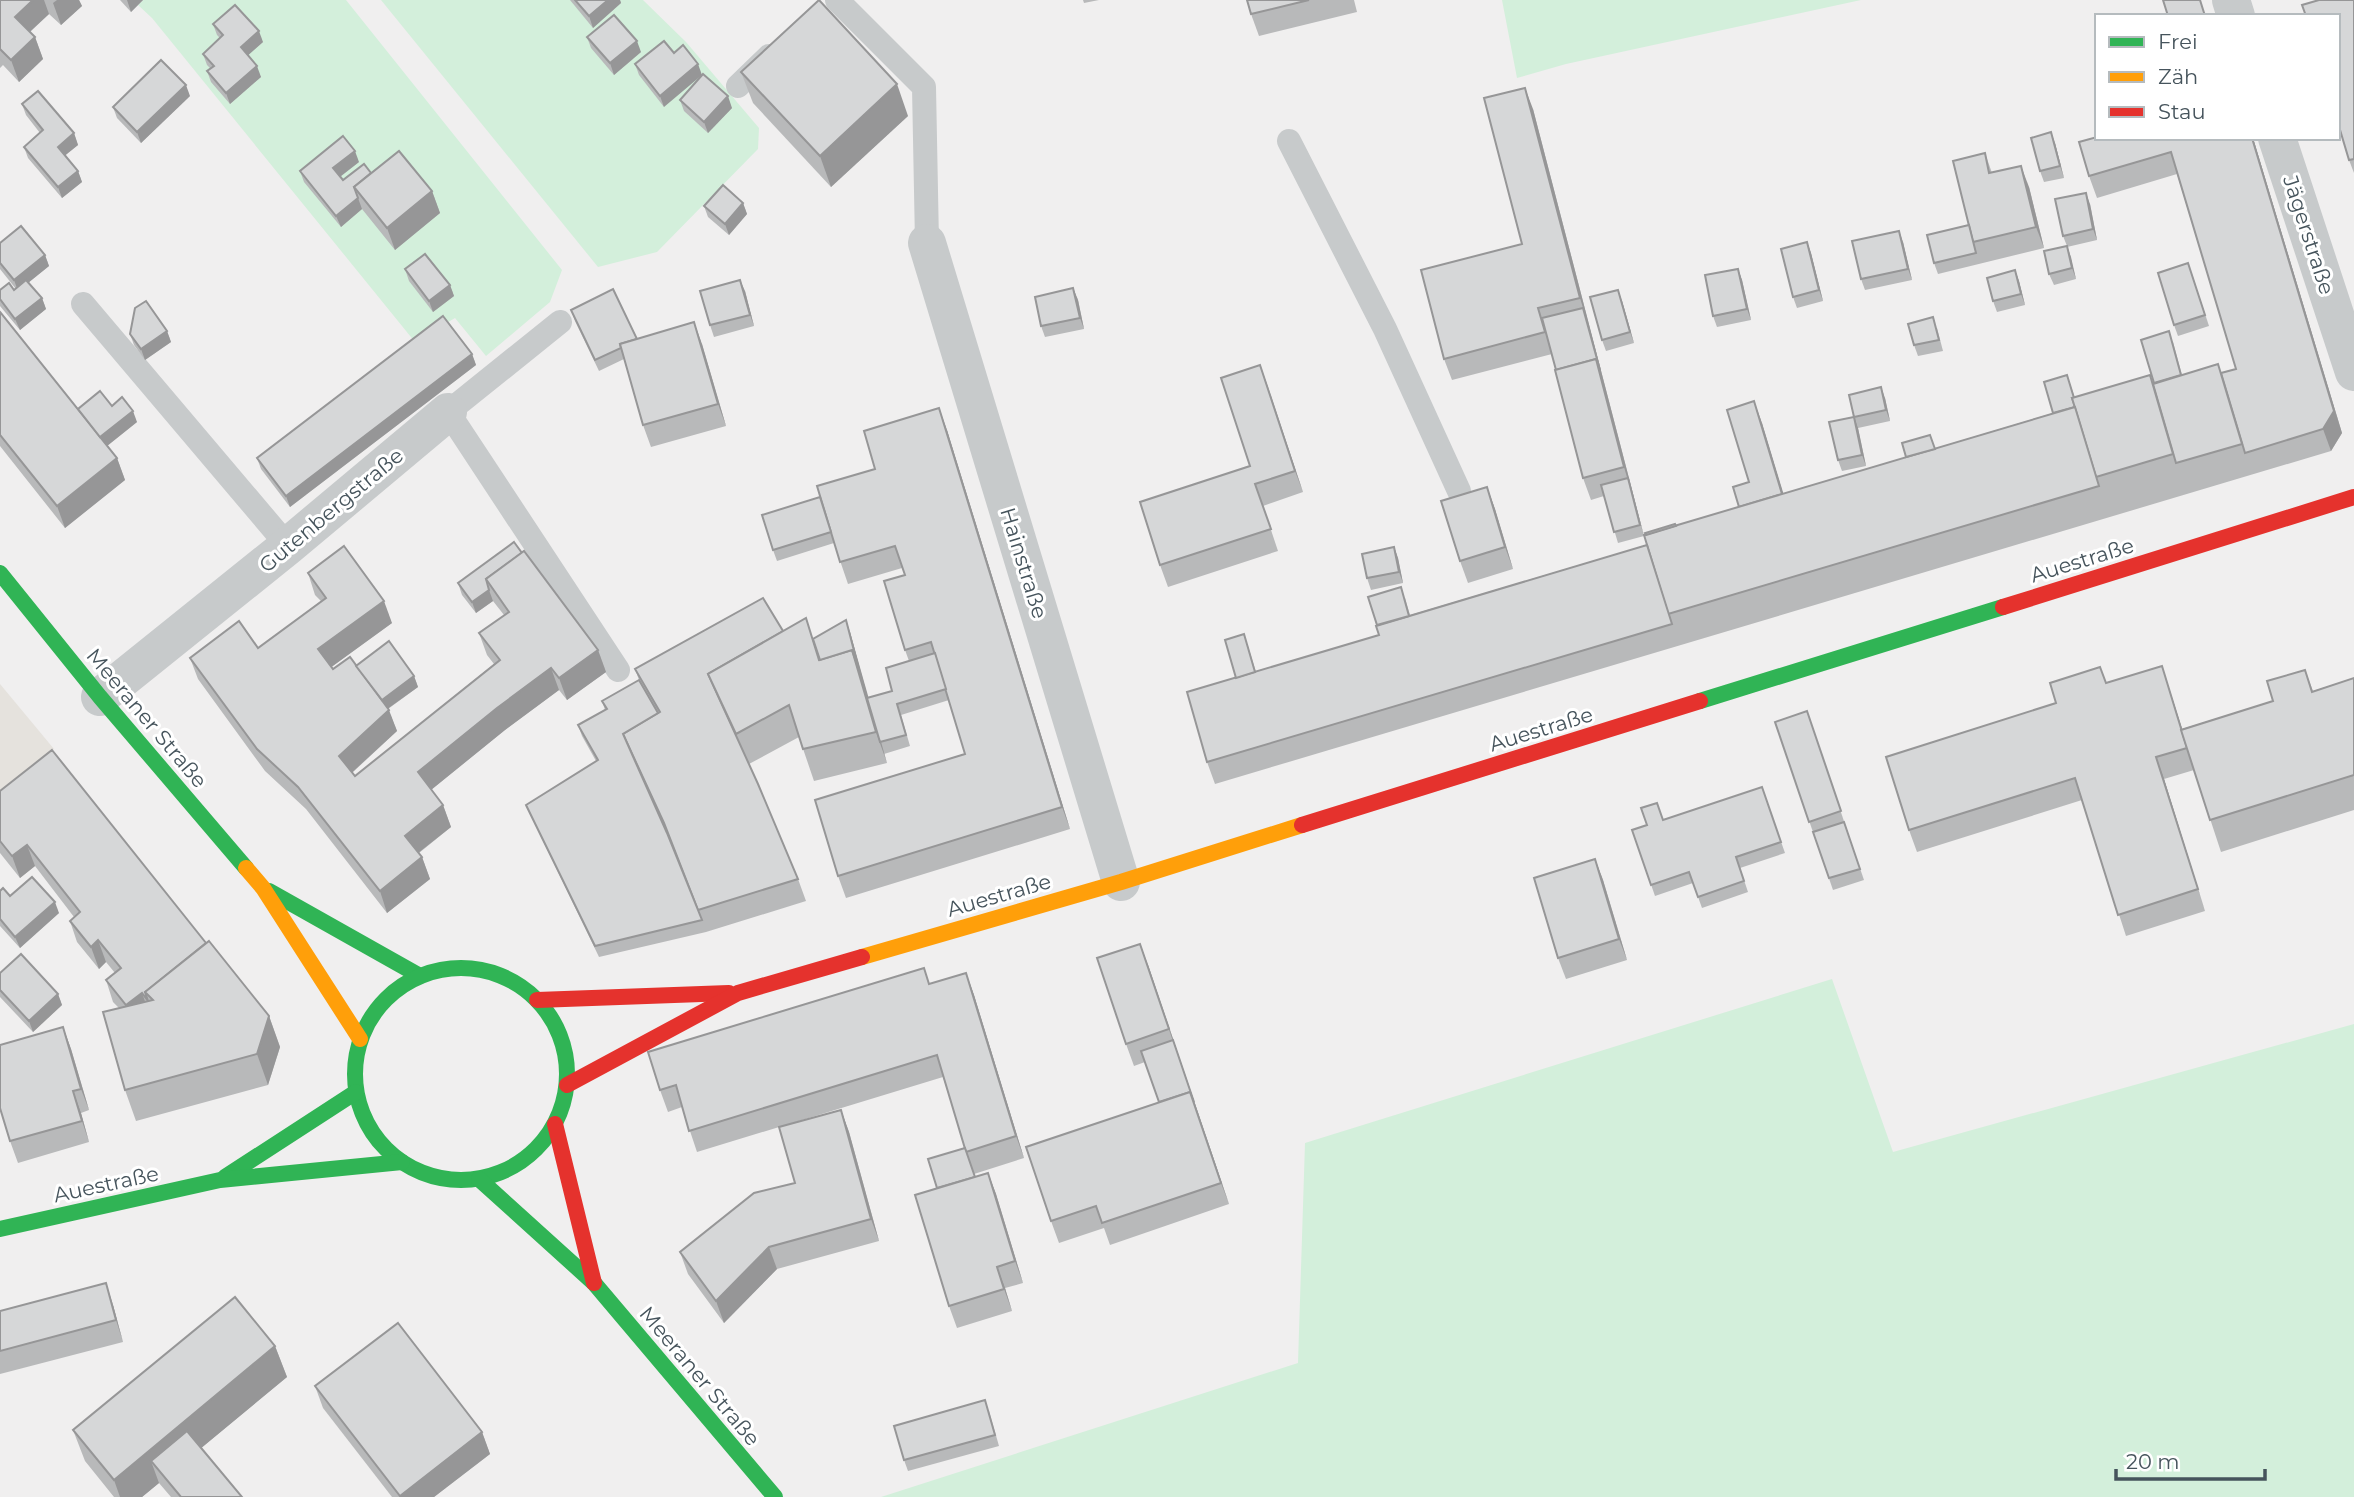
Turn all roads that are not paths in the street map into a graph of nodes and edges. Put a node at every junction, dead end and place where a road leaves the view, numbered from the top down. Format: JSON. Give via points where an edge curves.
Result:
{"nodes":[{"id":1,"x":827,"y":3,"type":"edge"},
{"id":2,"x":788,"y":38,"type":"edge"},
{"id":3,"x":738,"y":86,"type":"dead end"},
{"id":4,"x":2278,"y":140,"type":"edge"},
{"id":5,"x":1289,"y":141,"type":"dead end"},
{"id":6,"x":927,"y":243,"type":"joint"},
{"id":7,"x":83,"y":304,"type":"dead end"},
{"id":8,"x":560,"y":322,"type":"dead end"},
{"id":9,"x":2354,"y":372,"type":"edge"},
{"id":10,"x":448,"y":412,"type":"junction"},
{"id":11,"x":1458,"y":491,"type":"dead end"},
{"id":12,"x":2354,"y":497,"type":"edge"},
{"id":13,"x":288,"y":546,"type":"junction"},
{"id":14,"x":0,"y":573,"type":"edge"},
{"id":15,"x":618,"y":670,"type":"dead end"},
{"id":16,"x":100,"y":697,"type":"junction"},
{"id":17,"x":1121,"y":882,"type":"junction"},
{"id":18,"x":263,"y":888,"type":"junction"},
{"id":19,"x":420,"y":976,"type":"junction"},
{"id":20,"x":738,"y":992,"type":"junction"},
{"id":21,"x":537,"y":1000,"type":"junction"},
{"id":22,"x":360,"y":1040,"type":"junction"},
{"id":23,"x":566,"y":1085,"type":"junction"},
{"id":24,"x":356,"y":1092,"type":"junction"},
{"id":25,"x":555,"y":1124,"type":"junction"},
{"id":26,"x":402,"y":1162,"type":"junction"},
{"id":27,"x":479,"y":1179,"type":"junction"},
{"id":28,"x":220,"y":1180,"type":"junction"},
{"id":29,"x":0,"y":1229,"type":"edge"},
{"id":30,"x":594,"y":1283,"type":"junction"},
{"id":31,"x":775,"y":1497,"type":"edge"}],
"edges":[{"from":1,"to":6,"type":"lane","via":[[924,87]]},
{"from":2,"to":3,"type":"lane"},
{"from":4,"to":9,"type":"street","name":"Jägerstraße"},
{"from":5,"to":11,"type":"lane","via":[[1385,329]]},
{"from":6,"to":17,"type":"street","name":"Hainstraße"},
{"from":7,"to":13,"type":"lane"},
{"from":8,"to":10,"type":"lane","name":"Gutenbergstraße"},
{"from":10,"to":13,"type":"street","name":"Gutenbergstraße"},
{"from":10,"to":15,"type":"lane"},
{"from":12,"to":17,"type":"street","name":"Auestraße"},
{"from":13,"to":16,"type":"street","name":"Gutenbergstraße"},
{"from":14,"to":16,"type":"street","name":"Meeraner Straße"},
{"from":16,"to":18,"type":"street","name":"Meeraner Straße"},
{"from":17,"to":20,"type":"street","name":"Auestraße"},
{"from":18,"to":19,"type":"street","name":"Meeraner Straße"},
{"from":18,"to":22,"type":"street","name":"Meeraner Straße"},
{"from":19,"to":21,"type":"street","via":[[442,970],[488,972],[508,979]]},
{"from":19,"to":22,"type":"street","via":[[374,1012]]},
{"from":20,"to":21,"type":"street","name":"Auestraße"},
{"from":20,"to":23,"type":"street","name":"Auestraße"},
{"from":21,"to":23,"type":"street","via":[[555,1025],[565,1054]]},
{"from":22,"to":24,"type":"street"},
{"from":23,"to":25,"type":"street"},
{"from":24,"to":26,"type":"street","via":[[379,1142]]},
{"from":24,"to":28,"type":"street","name":"Auestraße"},
{"from":25,"to":27,"type":"street","via":[[535,1150],[510,1168]]},
{"from":25,"to":30,"type":"street","name":"Meeraner Straße"},
{"from":26,"to":27,"type":"street","via":[[440,1178]]},
{"from":26,"to":28,"type":"street","name":"Auestraße"},
{"from":27,"to":30,"type":"street","name":"Meeraner Straße"},
{"from":28,"to":29,"type":"street","name":"Auestraße"},
{"from":30,"to":31,"type":"street","name":"Meeraner Straße"}]}
